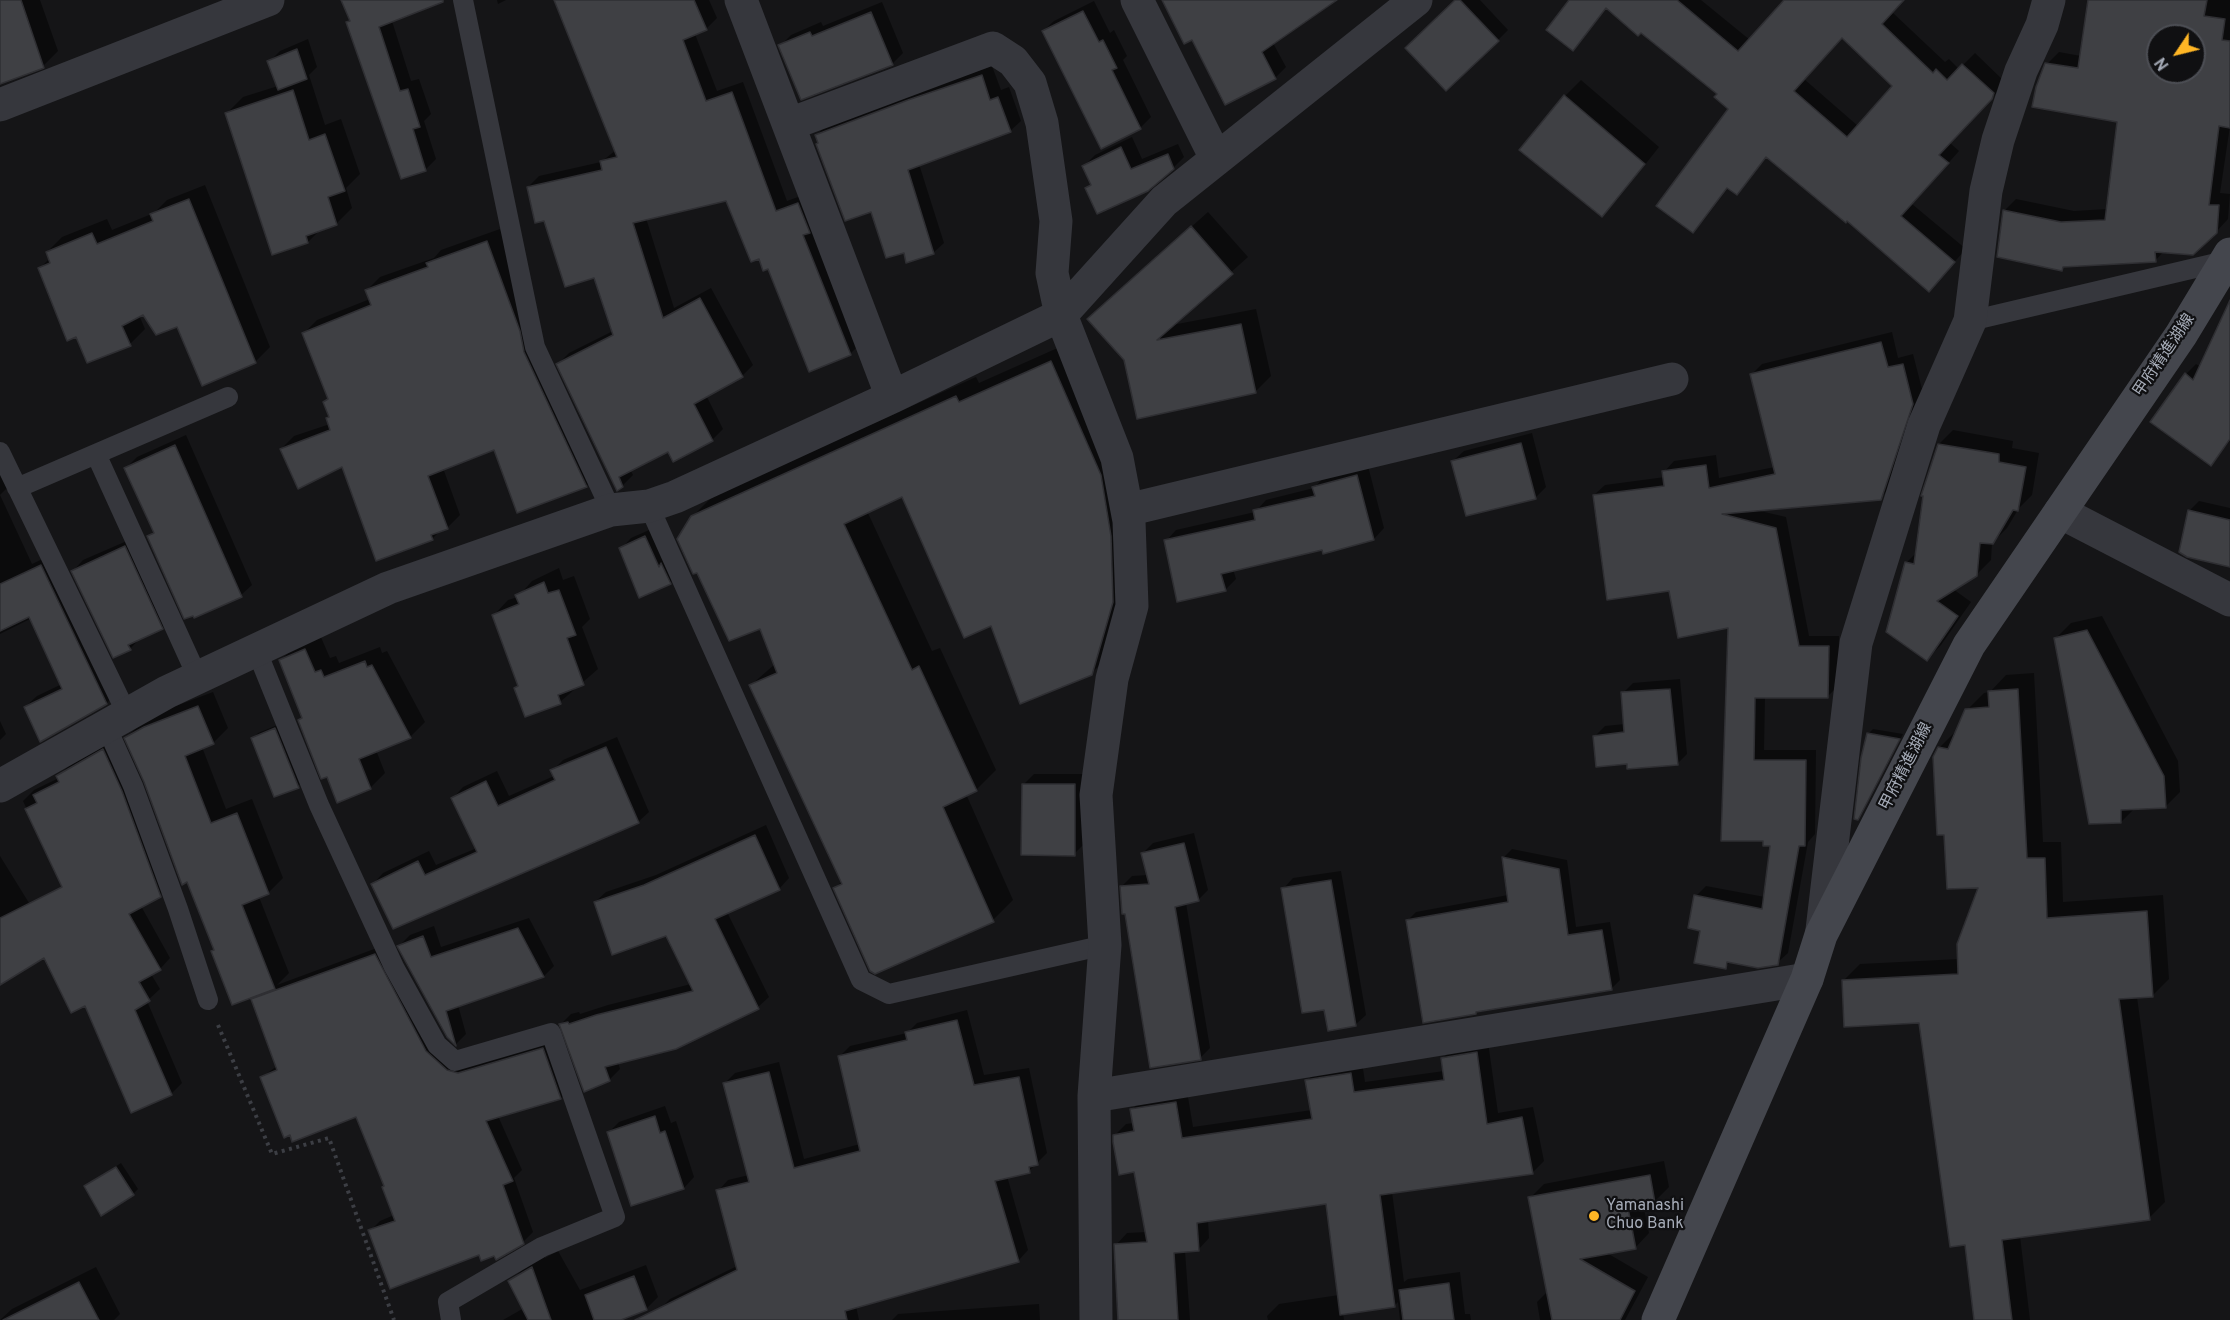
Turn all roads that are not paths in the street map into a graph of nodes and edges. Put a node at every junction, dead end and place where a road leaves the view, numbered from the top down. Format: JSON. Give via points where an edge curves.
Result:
{"nodes":[{"id":1,"x":268,"y":0,"type":"edge"},
{"id":2,"x":463,"y":0,"type":"edge"},
{"id":3,"x":741,"y":0,"type":"edge"},
{"id":4,"x":1137,"y":0,"type":"edge"},
{"id":5,"x":1416,"y":0,"type":"edge"},
{"id":6,"x":2049,"y":0,"type":"edge"},
{"id":7,"x":0,"y":105,"type":"edge"},
{"id":8,"x":790,"y":124,"type":"junction"},
{"id":9,"x":1216,"y":158,"type":"junction"},
{"id":10,"x":2228,"y":257,"type":"edge"},
{"id":11,"x":1061,"y":315,"type":"junction"},
{"id":12,"x":1970,"y":321,"type":"junction"},
{"id":13,"x":1672,"y":379,"type":"dead end"},
{"id":14,"x":228,"y":397,"type":"dead end"},
{"id":15,"x":892,"y":397,"type":"junction"},
{"id":16,"x":0,"y":452,"type":"edge"},
{"id":17,"x":96,"y":454,"type":"junction"},
{"id":18,"x":17,"y":488,"type":"junction"},
{"id":19,"x":649,"y":506,"type":"junction"},
{"id":20,"x":611,"y":510,"type":"junction"},
{"id":21,"x":1127,"y":510,"type":"junction"},
{"id":22,"x":2060,"y":512,"type":"junction"},
{"id":23,"x":2230,"y":600,"type":"edge"},
{"id":24,"x":256,"y":649,"type":"junction"},
{"id":25,"x":198,"y":678,"type":"junction"},
{"id":26,"x":116,"y":720,"type":"junction"},
{"id":27,"x":0,"y":786,"type":"edge"},
{"id":28,"x":1821,"y":935,"type":"junction"},
{"id":29,"x":1105,"y":945,"type":"junction"},
{"id":30,"x":1807,"y":979,"type":"junction"},
{"id":31,"x":208,"y":1000,"type":"road end"},
{"id":32,"x":1094,"y":1096,"type":"junction"},
{"id":33,"x":451,"y":1320,"type":"edge"},
{"id":34,"x":1096,"y":1320,"type":"edge"},
{"id":35,"x":1658,"y":1320,"type":"edge"}],
"edges":[{"from":1,"to":7,"type":"street"},
{"from":2,"to":20,"type":"lane","via":[[535,347]]},
{"from":3,"to":8,"type":"street"},
{"from":4,"to":9,"type":"street"},
{"from":5,"to":9,"type":"street"},
{"from":6,"to":12,"type":"street","via":[[1998,140],[1986,191]]},
{"from":8,"to":11,"type":"street","via":[[993,48],[1013,61],[1030,83],[1042,123],[1056,221],[1052,273]]},
{"from":8,"to":15,"type":"street"},
{"from":9,"to":11,"type":"street","via":[[1164,201]]},
{"from":10,"to":12,"type":"lane"},
{"from":10,"to":22,"type":"main road","name":"甲府精進湖線","via":[[2181,335]]},
{"from":11,"to":15,"type":"street"},
{"from":11,"to":21,"type":"street","via":[[1117,458]]},
{"from":12,"to":28,"type":"street","via":[[1924,425],[1856,644]]},
{"from":13,"to":21,"type":"street"},
{"from":14,"to":17,"type":"lane"},
{"from":15,"to":19,"type":"street"},
{"from":16,"to":18,"type":"lane"},
{"from":17,"to":18,"type":"lane"},
{"from":17,"to":25,"type":"lane"},
{"from":18,"to":26,"type":"lane"},
{"from":19,"to":20,"type":"street"},
{"from":19,"to":29,"type":"lane","via":[[861,980],[889,994]]},
{"from":20,"to":24,"type":"street","via":[[388,588]]},
{"from":21,"to":29,"type":"street","via":[[1132,606],[1112,679],[1096,795]]},
{"from":22,"to":23,"type":"street"},
{"from":22,"to":28,"type":"main road","name":"甲府精進湖線","via":[[1969,645]]},
{"from":24,"to":25,"type":"street"},
{"from":24,"to":33,"type":"lane","via":[[319,805],[394,967],[436,1045],[455,1061],[551,1033],[615,1217],[542,1247],[448,1302]]},
{"from":25,"to":26,"type":"street"},
{"from":26,"to":27,"type":"street"},
{"from":26,"to":31,"type":"lane","via":[[133,786]]},
{"from":28,"to":30,"type":"main road","name":"甲府精進湖線"},
{"from":29,"to":32,"type":"street"},
{"from":30,"to":32,"type":"street"},
{"from":30,"to":35,"type":"main road","name":"甲府精進湖線"},
{"from":32,"to":34,"type":"street"}]}
